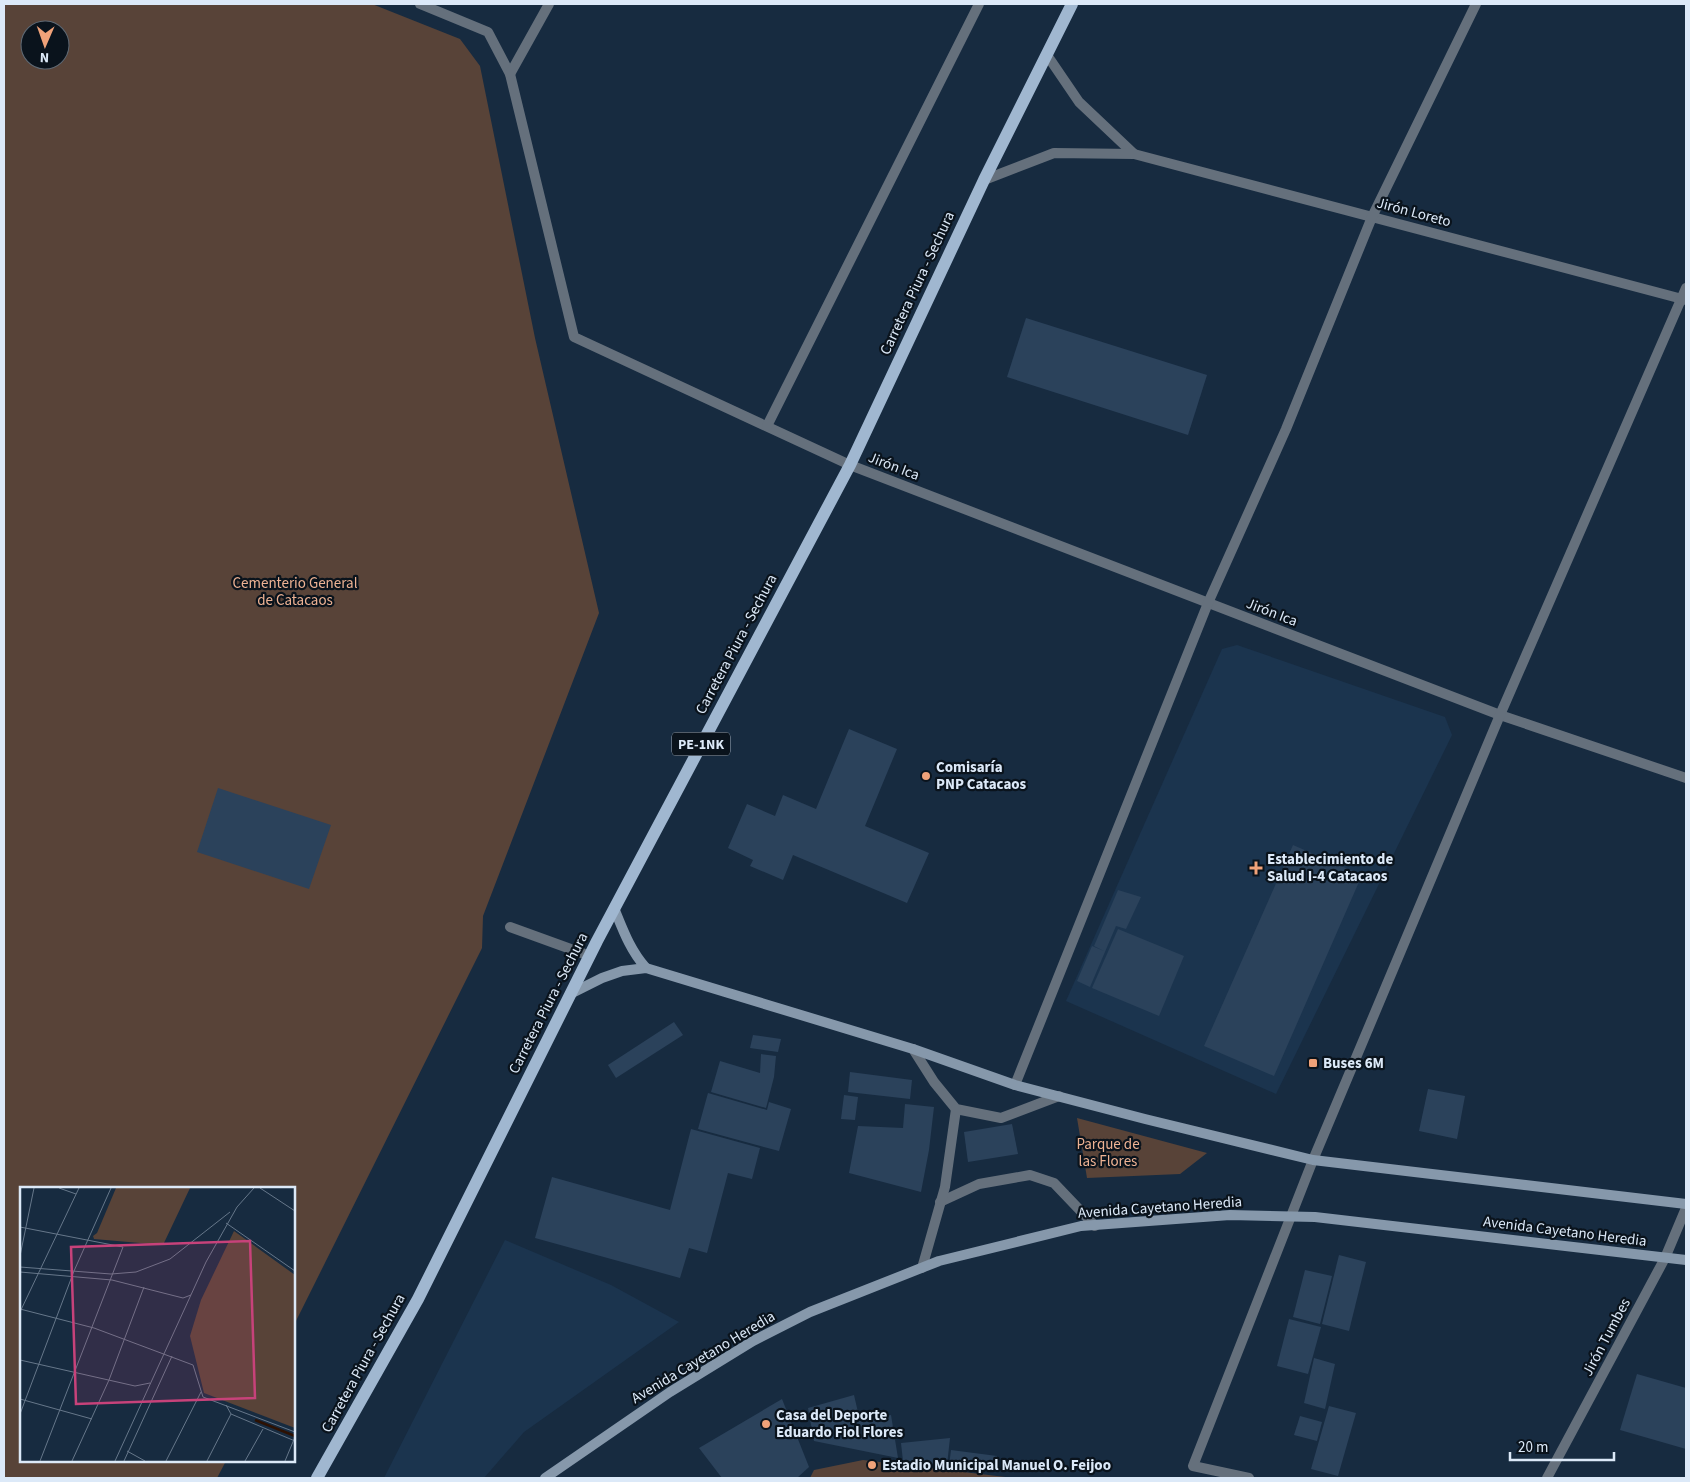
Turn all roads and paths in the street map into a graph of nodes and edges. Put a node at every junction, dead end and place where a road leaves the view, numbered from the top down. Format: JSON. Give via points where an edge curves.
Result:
{"nodes":[{"id":1,"x":420,"y":4,"type":"edge"},
{"id":2,"x":549,"y":4,"type":"edge"},
{"id":3,"x":978,"y":4,"type":"edge"},
{"id":4,"x":1072,"y":4,"type":"edge"},
{"id":5,"x":1476,"y":4,"type":"edge"},
{"id":6,"x":1047,"y":55,"type":"junction"},
{"id":7,"x":510,"y":74,"type":"junction"},
{"id":8,"x":1134,"y":154,"type":"junction"},
{"id":9,"x":984,"y":180,"type":"junction"},
{"id":10,"x":1372,"y":216,"type":"junction"},
{"id":11,"x":1686,"y":288,"type":"edge"},
{"id":12,"x":1684,"y":300,"type":"edge"},
{"id":13,"x":767,"y":426,"type":"junction"},
{"id":14,"x":850,"y":465,"type":"junction"},
{"id":15,"x":1208,"y":603,"type":"junction"},
{"id":16,"x":1500,"y":715,"type":"junction"},
{"id":17,"x":1686,"y":778,"type":"edge"},
{"id":18,"x":614,"y":908,"type":"junction"},
{"id":19,"x":510,"y":927,"type":"dead end"},
{"id":20,"x":590,"y":956,"type":"junction"},
{"id":21,"x":646,"y":968,"type":"junction"},
{"id":22,"x":570,"y":994,"type":"junction"},
{"id":23,"x":913,"y":1049,"type":"junction"},
{"id":24,"x":1015,"y":1084,"type":"junction"},
{"id":25,"x":1059,"y":1096,"type":"junction"},
{"id":26,"x":956,"y":1109,"type":"junction"},
{"id":27,"x":1313,"y":1160,"type":"junction"},
{"id":28,"x":940,"y":1202,"type":"junction"},
{"id":29,"x":1686,"y":1204,"type":"edge"},
{"id":30,"x":1686,"y":1208,"type":"edge"},
{"id":31,"x":1290,"y":1216,"type":"junction"},
{"id":32,"x":1095,"y":1226,"type":"junction"},
{"id":33,"x":1665,"y":1258,"type":"junction"},
{"id":34,"x":1686,"y":1260,"type":"edge"},
{"id":35,"x":922,"y":1268,"type":"junction"},
{"id":36,"x":317,"y":1478,"type":"edge"},
{"id":37,"x":545,"y":1478,"type":"edge"},
{"id":38,"x":1249,"y":1478,"type":"edge"},
{"id":39,"x":1547,"y":1478,"type":"edge"}],
"edges":[{"from":1,"to":7,"type":"street","via":[[488,32]]},
{"from":2,"to":7,"type":"street"},
{"from":3,"to":13,"type":"street"},
{"from":4,"to":6,"type":"main road","name":"Carretera Piura - Sechura","number":"PE-1NK"},
{"from":5,"to":10,"type":"street"},
{"from":6,"to":8,"type":"street","name":"Jirón Loreto","via":[[1078,102]]},
{"from":6,"to":9,"type":"main road","name":"Carretera Piura - Sechura","number":"PE-1NK"},
{"from":7,"to":13,"type":"street","name":"Jirón Ica","via":[[574,337]]},
{"from":8,"to":9,"type":"street","name":"Jirón Loreto","via":[[1054,153]]},
{"from":8,"to":10,"type":"street","name":"Jirón Loreto"},
{"from":9,"to":14,"type":"main road","name":"Carretera Piura - Sechura","number":"PE-1NK"},
{"from":10,"to":12,"type":"street","name":"Jirón Loreto"},
{"from":10,"to":15,"type":"street","via":[[1286,429]]},
{"from":11,"to":12,"type":"street"},
{"from":12,"to":16,"type":"street"},
{"from":13,"to":14,"type":"street","name":"Jirón Ica"},
{"from":14,"to":15,"type":"street","name":"Jirón Ica"},
{"from":14,"to":18,"type":"main road","name":"Carretera Piura - Sechura","number":"PE-1NK"},
{"from":15,"to":16,"type":"street","name":"Jirón Ica"},
{"from":15,"to":24,"type":"street"},
{"from":16,"to":17,"type":"street","name":"Jirón Ica"},
{"from":16,"to":27,"type":"street"},
{"from":18,"to":20,"type":"main road","name":"Carretera Piura - Sechura","number":"PE-1NK"},
{"from":18,"to":21,"type":"main road","via":[[636,956]]},
{"from":19,"to":20,"type":"street"},
{"from":20,"to":22,"type":"main road","name":"Carretera Piura - Sechura","number":"PE-1NK"},
{"from":21,"to":22,"type":"main road","via":[[609,975]]},
{"from":21,"to":23,"type":"main road"},
{"from":22,"to":36,"type":"main road","name":"Carretera Piura - Sechura","number":"PE-1NK","via":[[418,1299]]},
{"from":23,"to":24,"type":"main road"},
{"from":23,"to":26,"type":"street"},
{"from":24,"to":25,"type":"main road"},
{"from":25,"to":26,"type":"street","via":[[1000,1118]]},
{"from":25,"to":27,"type":"main road"},
{"from":26,"to":28,"type":"street"},
{"from":27,"to":29,"type":"main road"},
{"from":27,"to":31,"type":"street"},
{"from":28,"to":32,"type":"street","via":[[979,1184],[1030,1175],[1054,1184]]},
{"from":28,"to":35,"type":"street"},
{"from":30,"to":33,"type":"street","name":"Jirón Tumbes"},
{"from":31,"to":32,"type":"main road","name":"Avenida Cayetano Heredia","via":[[1230,1215]]},
{"from":31,"to":33,"type":"main road","name":"Avenida Cayetano Heredia"},
{"from":31,"to":38,"type":"street","via":[[1193,1466]]},
{"from":32,"to":35,"type":"main road","name":"Avenida Cayetano Heredia","via":[[1081,1226]]},
{"from":33,"to":34,"type":"main road","name":"Avenida Cayetano Heredia"},
{"from":33,"to":39,"type":"street","name":"Jirón Tumbes"},
{"from":35,"to":37,"type":"main road","name":"Avenida Cayetano Heredia","via":[[810,1312],[753,1340],[670,1392]]}]}
